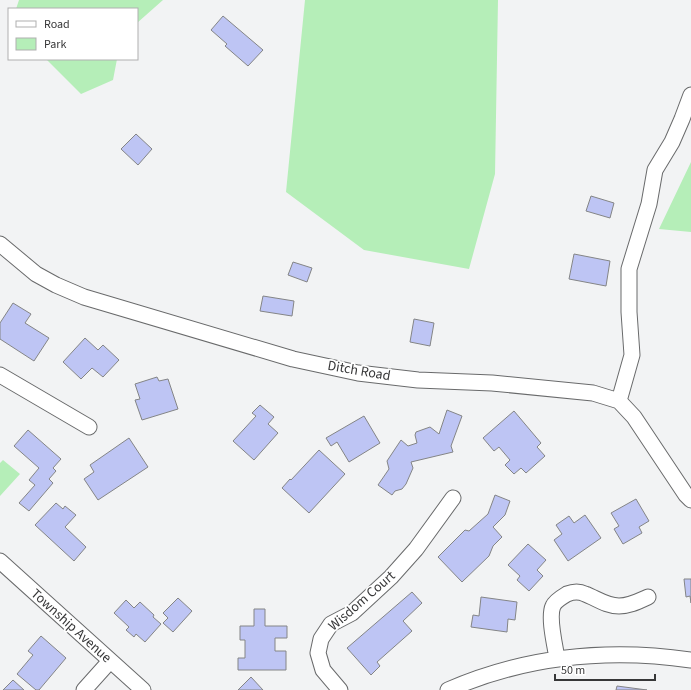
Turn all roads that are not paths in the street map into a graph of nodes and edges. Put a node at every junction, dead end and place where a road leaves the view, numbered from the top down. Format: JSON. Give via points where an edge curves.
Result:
{"nodes":[{"id":1,"x":691,"y":95,"type":"edge"},
{"id":2,"x":0,"y":244,"type":"edge"},
{"id":3,"x":0,"y":375,"type":"edge"},
{"id":4,"x":618,"y":401,"type":"junction"},
{"id":5,"x":89,"y":427,"type":"dead end"},
{"id":6,"x":453,"y":498,"type":"dead end"},
{"id":7,"x":691,"y":500,"type":"edge"},
{"id":8,"x":0,"y":561,"type":"edge"},
{"id":9,"x":648,"y":597,"type":"dead end"},
{"id":10,"x":557,"y":658,"type":"junction"},
{"id":11,"x":691,"y":660,"type":"edge"},
{"id":12,"x":110,"y":661,"type":"junction"},
{"id":13,"x":84,"y":690,"type":"edge"},
{"id":14,"x":142,"y":690,"type":"edge"},
{"id":15,"x":340,"y":690,"type":"edge"},
{"id":16,"x":448,"y":690,"type":"edge"}],
"edges":[{"from":1,"to":4,"type":"street","via":[[672,142],[655,170],[649,204],[629,269],[632,355]]},
{"from":2,"to":4,"type":"street","name":"Ditch Road","via":[[36,274],[84,297],[293,359],[358,373],[593,393]]},
{"from":3,"to":5,"type":"street"},
{"from":4,"to":7,"type":"street","name":"Ditch Road","via":[[634,417]]},
{"from":6,"to":15,"type":"street","name":"Wisdom Court","via":[[392,577],[352,613],[331,624],[321,639],[318,653],[323,670]]},
{"from":8,"to":12,"type":"street","name":"Township Avenue"},
{"from":9,"to":10,"type":"street","via":[[630,605],[613,606],[584,593],[563,596],[553,606],[551,618]]},
{"from":10,"to":11,"type":"street","via":[[603,654],[651,655]]},
{"from":10,"to":16,"type":"street","via":[[511,667]]},
{"from":12,"to":13,"type":"street"},
{"from":12,"to":14,"type":"street","name":"Township Avenue"}]}
